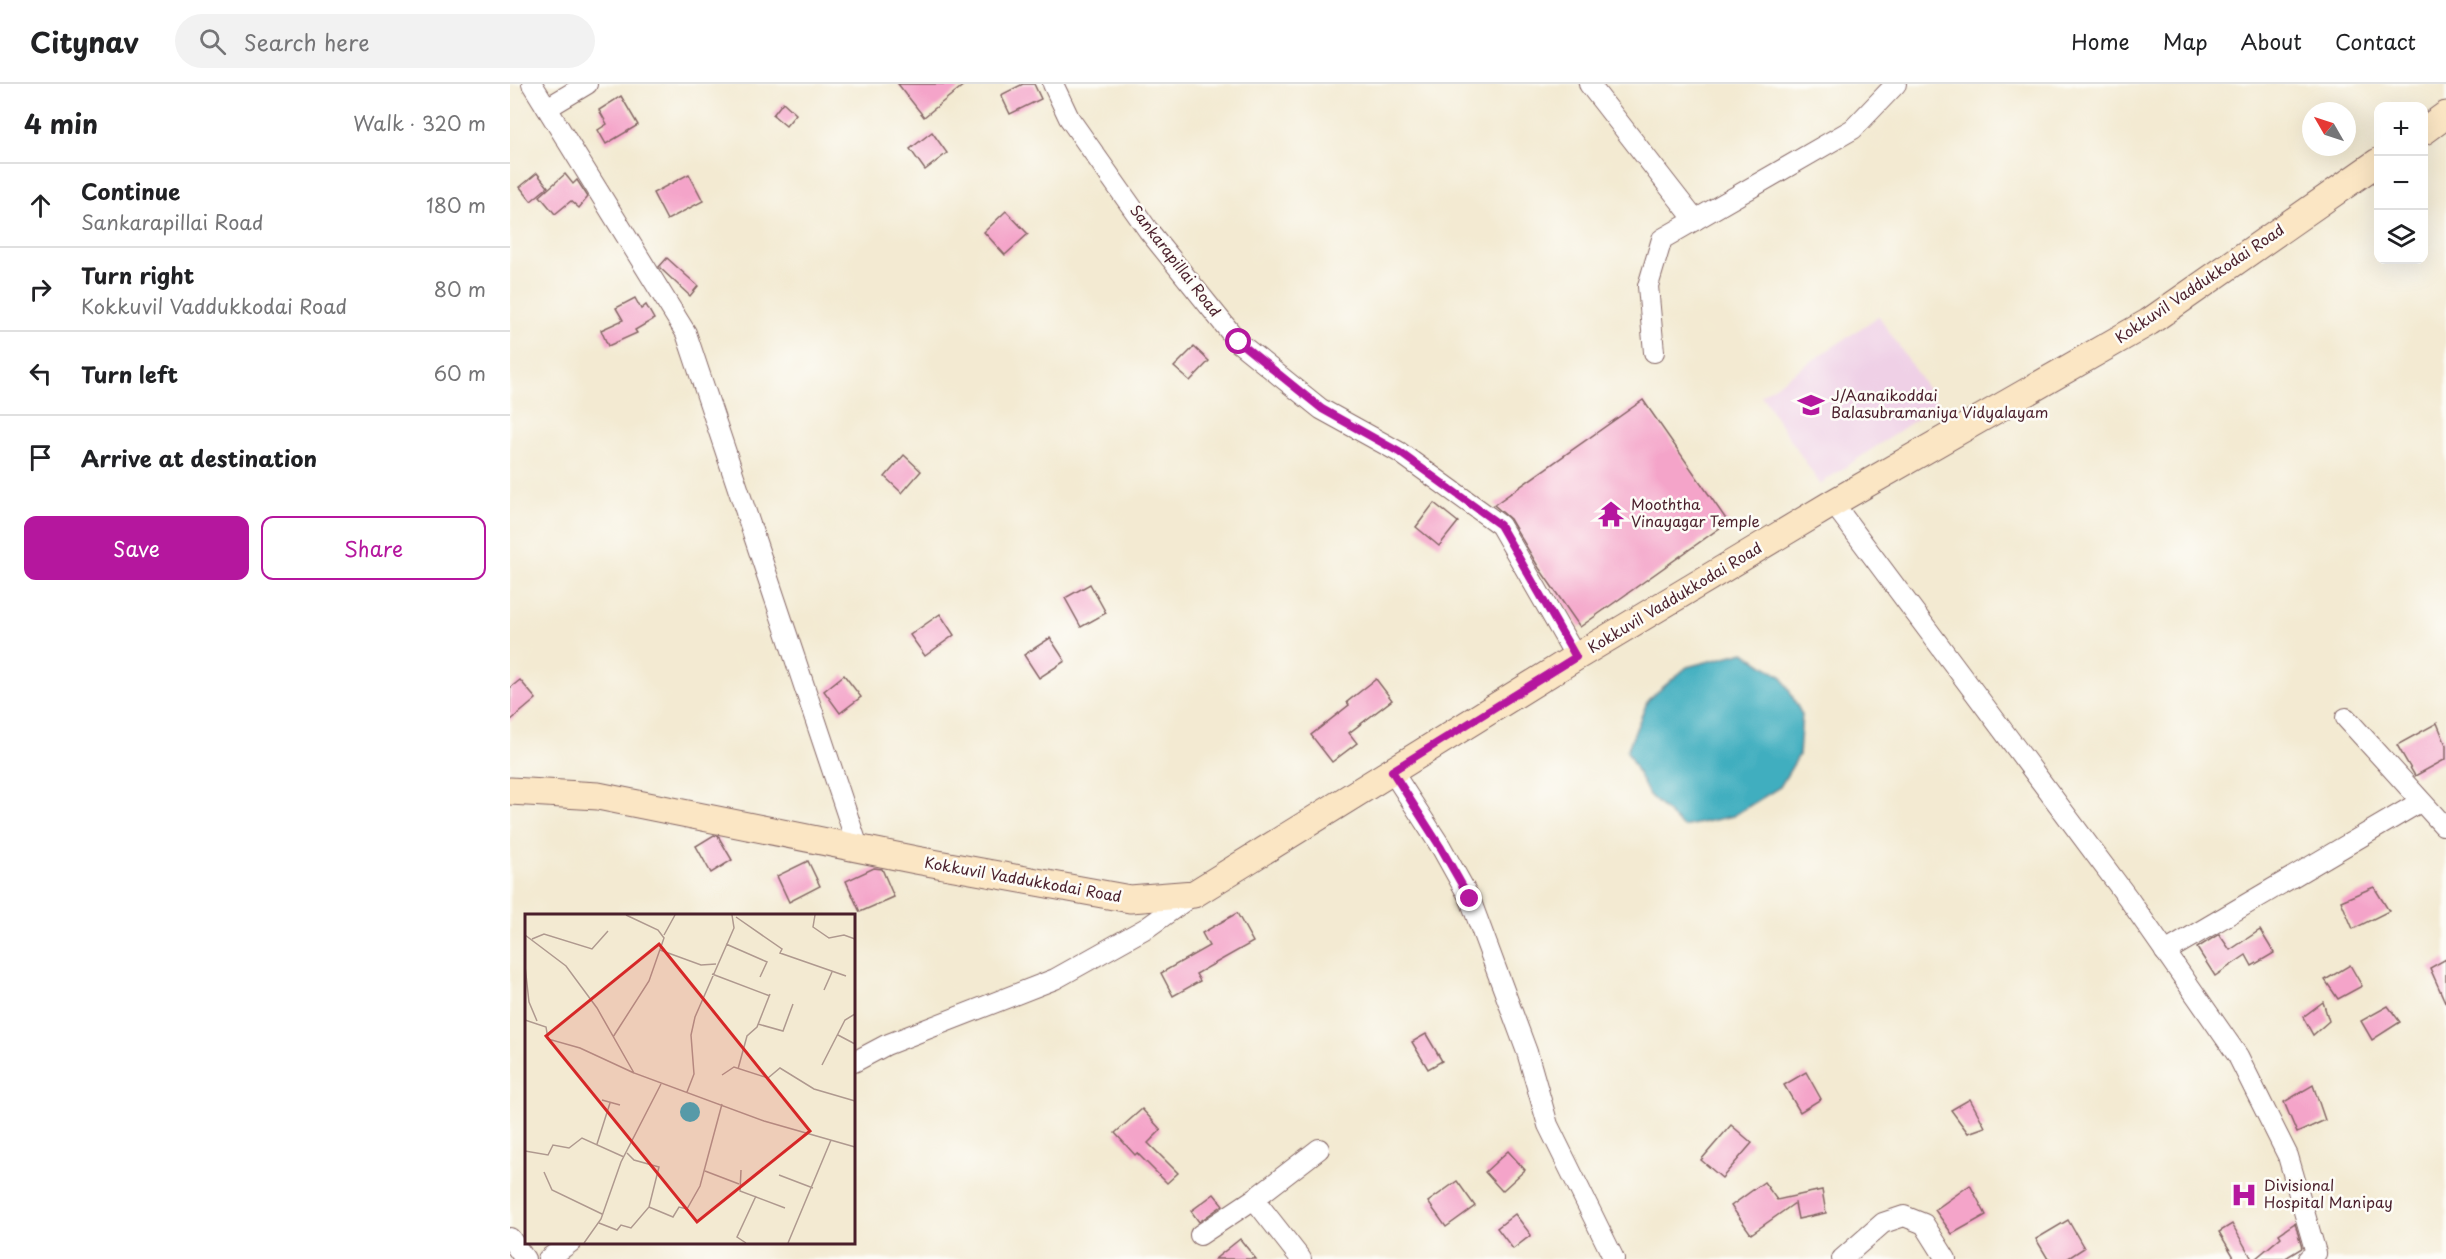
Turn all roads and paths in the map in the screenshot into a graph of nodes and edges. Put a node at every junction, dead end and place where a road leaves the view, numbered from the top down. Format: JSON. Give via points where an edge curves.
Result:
{"nodes":[{"id":1,"x":532,"y":84,"type":"edge"},
{"id":2,"x":587,"y":84,"type":"edge"},
{"id":3,"x":1053,"y":84,"type":"edge"},
{"id":4,"x":1589,"y":84,"type":"edge"},
{"id":5,"x":1896,"y":84,"type":"edge"},
{"id":6,"x":547,"y":108,"type":"junction"},
{"id":7,"x":2446,"y":115,"type":"edge"},
{"id":8,"x":2428,"y":128,"type":"edge"},
{"id":9,"x":2374,"y":165,"type":"edge"},
{"id":10,"x":1695,"y":220,"type":"junction"},
{"id":11,"x":1654,"y":352,"type":"dead end"},
{"id":12,"x":1833,"y":503,"type":"junction"},
{"id":13,"x":1576,"y":657,"type":"junction"},
{"id":14,"x":2346,"y":718,"type":"dead end"},
{"id":15,"x":1392,"y":771,"type":"junction"},
{"id":16,"x":510,"y":791,"type":"edge"},
{"id":17,"x":2420,"y":802,"type":"junction"},
{"id":18,"x":2446,"y":825,"type":"edge"},
{"id":19,"x":858,"y":847,"type":"junction"},
{"id":20,"x":1194,"y":894,"type":"junction"},
{"id":21,"x":2165,"y":952,"type":"junction"},
{"id":22,"x":855,"y":1062,"type":"edge"},
{"id":23,"x":1319,"y":1149,"type":"dead end"},
{"id":24,"x":1254,"y":1199,"type":"junction"},
{"id":25,"x":1200,"y":1235,"type":"dead end"},
{"id":26,"x":510,"y":1238,"type":"edge"},
{"id":27,"x":568,"y":1244,"type":"edge"},
{"id":28,"x":525,"y":1259,"type":"edge"},
{"id":29,"x":548,"y":1259,"type":"edge"},
{"id":30,"x":1301,"y":1259,"type":"edge"},
{"id":31,"x":1614,"y":1259,"type":"edge"},
{"id":32,"x":1842,"y":1259,"type":"edge"},
{"id":33,"x":1946,"y":1259,"type":"edge"},
{"id":34,"x":2308,"y":1259,"type":"edge"}],
"edges":[{"from":1,"to":6,"type":"street"},
{"from":2,"to":6,"type":"street"},
{"from":3,"to":13,"type":"street","name":"Sankarapillai Road","via":[[1069,118],[1148,230],[1239,342],[1322,409],[1399,452],[1500,525]]},
{"from":4,"to":10,"type":"street"},
{"from":5,"to":10,"type":"street","via":[[1853,129]]},
{"from":6,"to":19,"type":"street","via":[[686,333]]},
{"from":7,"to":8,"type":"main road"},
{"from":9,"to":12,"type":"main road","name":"Kokkuvil Vaddukkodai Road","via":[[2149,322]]},
{"from":10,"to":11,"type":"street","via":[[1662,239],[1648,286]]},
{"from":12,"to":13,"type":"main road","name":"Kokkuvil Vaddukkodai Road"},
{"from":12,"to":21,"type":"street"},
{"from":13,"to":15,"type":"main road","name":"Kokkuvil Vaddukkodai Road"},
{"from":14,"to":17,"type":"street"},
{"from":15,"to":20,"type":"main road","name":"Kokkuvil Vaddukkodai Road"},
{"from":15,"to":31,"type":"street","via":[[1470,899],[1527,1052],[1548,1125]]},
{"from":16,"to":19,"type":"main road","name":"Kokkuvil Vaddukkodai Road","via":[[598,796]]},
{"from":17,"to":18,"type":"street"},
{"from":17,"to":21,"type":"street"},
{"from":19,"to":20,"type":"main road","name":"Kokkuvil Vaddukkodai Road","via":[[1130,899]]},
{"from":20,"to":22,"type":"street","via":[[1148,927],[1055,979]]},
{"from":21,"to":34,"type":"street","via":[[2238,1056],[2288,1156],[2316,1253]]},
{"from":23,"to":24,"type":"street"},
{"from":24,"to":25,"type":"street"},
{"from":24,"to":30,"type":"street"},
{"from":26,"to":28,"type":"street"},
{"from":27,"to":29,"type":"street"},
{"from":32,"to":33,"type":"street","via":[[1883,1223],[1904,1216],[1924,1224]]}]}
